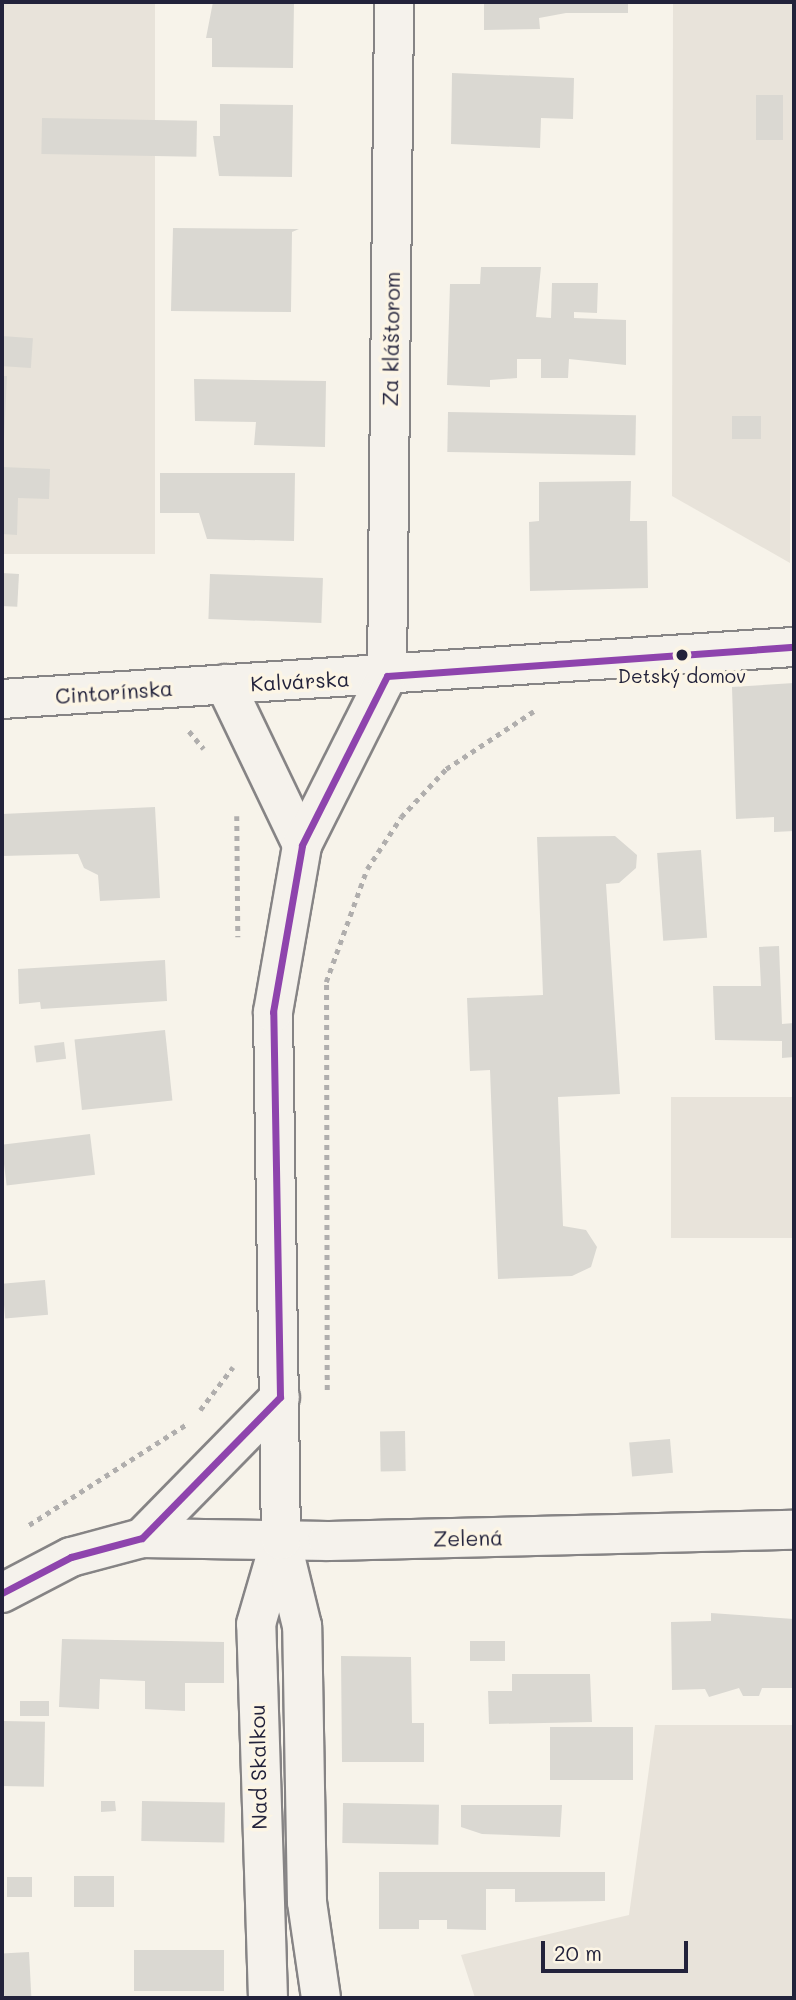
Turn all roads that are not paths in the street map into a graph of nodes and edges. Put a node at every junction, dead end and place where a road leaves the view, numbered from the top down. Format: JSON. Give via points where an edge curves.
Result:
{"nodes":[{"id":1,"x":394,"y":2,"type":"edge"},
{"id":2,"x":794,"y":647,"type":"edge"},
{"id":3,"x":387,"y":676,"type":"junction"},
{"id":4,"x":225,"y":684,"type":"junction"},
{"id":5,"x":2,"y":699,"type":"edge"},
{"id":6,"x":302,"y":845,"type":"junction"},
{"id":7,"x":280,"y":1397,"type":"junction"},
{"id":8,"x":794,"y":1530,"type":"edge"},
{"id":9,"x":142,"y":1538,"type":"junction"},
{"id":10,"x":281,"y":1540,"type":"junction"},
{"id":11,"x":2,"y":1593,"type":"edge"},
{"id":12,"x":268,"y":1998,"type":"edge"},
{"id":13,"x":321,"y":1998,"type":"edge"}],
"edges":[{"from":1,"to":3,"type":"street","name":"Za kláštorom"},
{"from":2,"to":3,"type":"street","name":"Kalvárska"},
{"from":3,"to":4,"type":"street","name":"Kalvárska"},
{"from":3,"to":6,"type":"street","name":"Nad Skalkou"},
{"from":4,"to":5,"type":"street","name":"Cintorínska"},
{"from":4,"to":6,"type":"street"},
{"from":6,"to":7,"type":"street","name":"Nad Skalkou","via":[[273,1012]]},
{"from":7,"to":9,"type":"street"},
{"from":7,"to":10,"type":"street","name":"Nad Skalkou"},
{"from":8,"to":10,"type":"street","name":"Zelená"},
{"from":9,"to":10,"type":"street","name":"Zelená"},
{"from":9,"to":11,"type":"street","name":"Zelená","via":[[71,1557]]},
{"from":10,"to":12,"type":"street","name":"Nad Skalkou","via":[[256,1624]]},
{"from":10,"to":13,"type":"street","name":"Nad Skalkou","via":[[302,1626],[307,1902]]}]}
